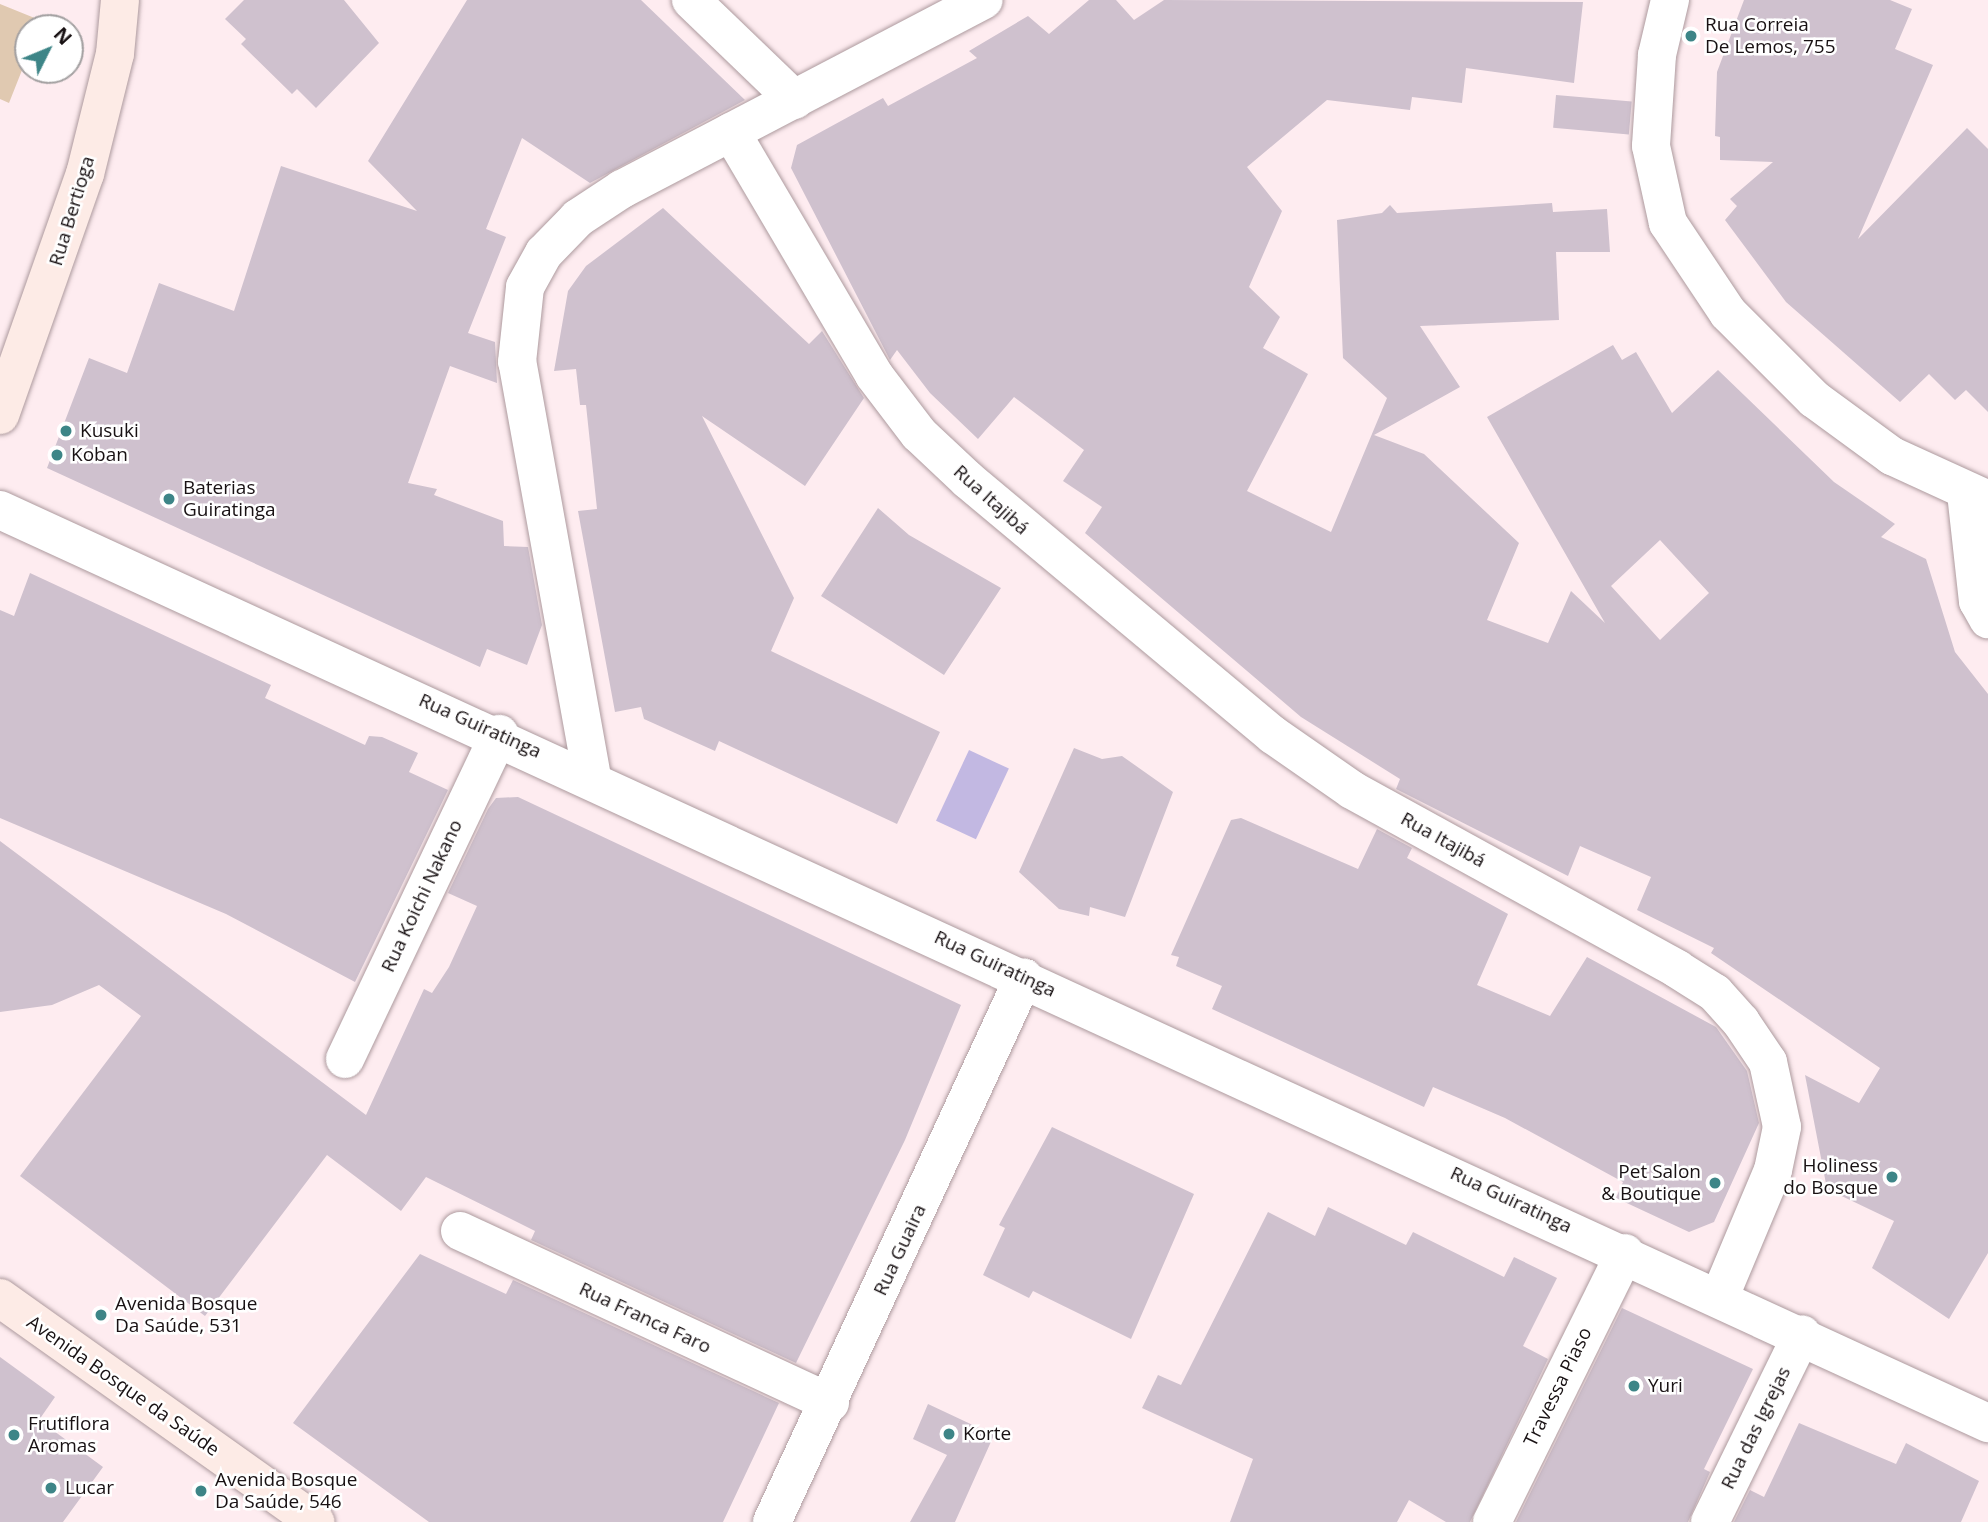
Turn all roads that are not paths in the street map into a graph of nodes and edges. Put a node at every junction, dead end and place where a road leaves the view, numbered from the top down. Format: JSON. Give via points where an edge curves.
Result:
{"nodes":[{"id":1,"x":120,"y":0,"type":"edge"},
{"id":2,"x":691,"y":0,"type":"edge"},
{"id":3,"x":984,"y":0,"type":"edge"},
{"id":4,"x":1670,"y":0,"type":"edge"},
{"id":5,"x":795,"y":100,"type":"junction"},
{"id":6,"x":731,"y":132,"type":"junction"},
{"id":7,"x":0,"y":415,"type":"edge"},
{"id":8,"x":1977,"y":496,"type":"edge"},
{"id":9,"x":0,"y":510,"type":"edge"},
{"id":10,"x":1988,"y":619,"type":"edge"},
{"id":11,"x":499,"y":734,"type":"junction"},
{"id":12,"x":592,"y":777,"type":"junction"},
{"id":13,"x":1024,"y":977,"type":"junction"},
{"id":14,"x":345,"y":1059,"type":"dead end"},
{"id":15,"x":460,"y":1231,"type":"dead end"},
{"id":16,"x":1625,"y":1253,"type":"junction"},
{"id":17,"x":1720,"y":1296,"type":"junction"},
{"id":18,"x":0,"y":1298,"type":"edge"},
{"id":19,"x":1802,"y":1334,"type":"junction"},
{"id":20,"x":830,"y":1403,"type":"junction"},
{"id":21,"x":1988,"y":1423,"type":"edge"},
{"id":22,"x":315,"y":1522,"type":"edge"},
{"id":23,"x":772,"y":1522,"type":"edge"},
{"id":24,"x":1492,"y":1522,"type":"edge"},
{"id":25,"x":1710,"y":1522,"type":"edge"}],
"edges":[{"from":1,"to":7,"type":"street","name":"Rua Bertioga","via":[[115,54],[81,187]]},
{"from":2,"to":5,"type":"street"},
{"from":3,"to":5,"type":"street"},
{"from":4,"to":8,"type":"street","via":[[1657,55],[1651,146],[1668,223],[1728,313],[1815,399],[1892,456]]},
{"from":5,"to":6,"type":"street"},
{"from":6,"to":12,"type":"street","via":[[578,218],[544,253],[525,287],[517,362]]},
{"from":6,"to":17,"type":"street","name":"Rua Itajibá","via":[[874,375],[919,434],[1047,549],[1273,735],[1352,790],[1677,969],[1715,993],[1741,1021],[1768,1062],[1782,1127],[1773,1170]]},
{"from":8,"to":10,"type":"street","via":[[1978,601]]},
{"from":9,"to":11,"type":"street","name":"Rua Guiratinga"},
{"from":11,"to":12,"type":"street","name":"Rua Guiratinga"},
{"from":11,"to":14,"type":"street","name":"Rua Koichi Nakano"},
{"from":12,"to":13,"type":"street","name":"Rua Guiratinga"},
{"from":13,"to":16,"type":"street","name":"Rua Guiratinga"},
{"from":13,"to":20,"type":"street","name":"Rua Guaira"},
{"from":15,"to":20,"type":"street","name":"Rua Franca Faro"},
{"from":16,"to":17,"type":"street","name":"Rua Guiratinga"},
{"from":16,"to":24,"type":"street","name":"Travessa Piaso"},
{"from":17,"to":19,"type":"street","name":"Rua Guiratinga"},
{"from":18,"to":22,"type":"street","name":"Avenida Bosque da Saúde"},
{"from":19,"to":21,"type":"street","name":"Rua Guiratinga"},
{"from":19,"to":25,"type":"street","name":"Rua das Igrejas"},
{"from":20,"to":23,"type":"street","name":"Rua Guaira"}]}
